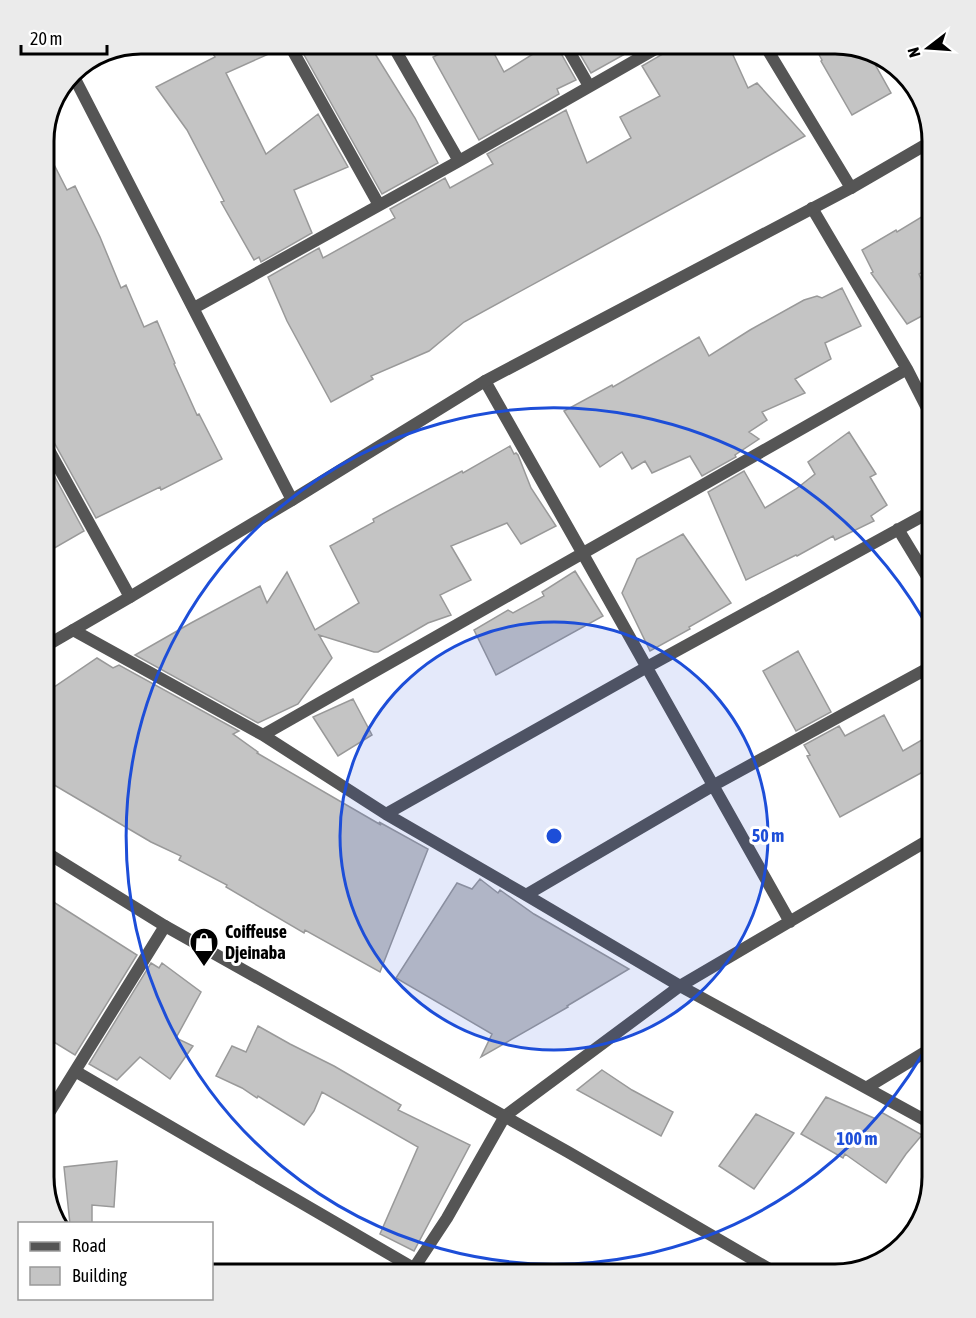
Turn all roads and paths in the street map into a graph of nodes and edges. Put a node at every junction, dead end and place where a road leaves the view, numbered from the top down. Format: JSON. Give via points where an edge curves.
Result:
{"nodes":[{"id":1,"x":295,"y":54,"type":"edge"},
{"id":2,"x":398,"y":54,"type":"edge"},
{"id":3,"x":571,"y":54,"type":"edge"},
{"id":4,"x":646,"y":54,"type":"edge"},
{"id":5,"x":770,"y":54,"type":"edge"},
{"id":6,"x":77,"y":82,"type":"edge"},
{"id":7,"x":589,"y":86,"type":"junction"},
{"id":8,"x":922,"y":147,"type":"edge"},
{"id":9,"x":459,"y":161,"type":"junction"},
{"id":10,"x":851,"y":188,"type":"junction"},
{"id":11,"x":379,"y":205,"type":"junction"},
{"id":12,"x":812,"y":208,"type":"junction"},
{"id":13,"x":194,"y":308,"type":"junction"},
{"id":14,"x":907,"y":369,"type":"junction"},
{"id":15,"x":484,"y":381,"type":"junction"},
{"id":16,"x":922,"y":397,"type":"edge"},
{"id":17,"x":54,"y":459,"type":"edge"},
{"id":18,"x":292,"y":500,"type":"junction"},
{"id":19,"x":922,"y":517,"type":"edge"},
{"id":20,"x":898,"y":529,"type":"junction"},
{"id":21,"x":583,"y":554,"type":"junction"},
{"id":22,"x":922,"y":567,"type":"edge"},
{"id":23,"x":130,"y":597,"type":"junction"},
{"id":24,"x":73,"y":630,"type":"junction"},
{"id":25,"x":54,"y":640,"type":"edge"},
{"id":26,"x":647,"y":667,"type":"junction"},
{"id":27,"x":922,"y":672,"type":"edge"},
{"id":28,"x":263,"y":735,"type":"junction"},
{"id":29,"x":714,"y":785,"type":"junction"},
{"id":30,"x":386,"y":814,"type":"junction"},
{"id":31,"x":922,"y":844,"type":"edge"},
{"id":32,"x":54,"y":857,"type":"edge"},
{"id":33,"x":526,"y":895,"type":"junction"},
{"id":34,"x":790,"y":922,"type":"junction"},
{"id":35,"x":165,"y":926,"type":"junction"},
{"id":36,"x":680,"y":986,"type":"junction"},
{"id":37,"x":922,"y":1055,"type":"edge"},
{"id":38,"x":75,"y":1071,"type":"junction"},
{"id":39,"x":866,"y":1088,"type":"junction"},
{"id":40,"x":54,"y":1104,"type":"edge"},
{"id":41,"x":505,"y":1116,"type":"junction"},
{"id":42,"x":922,"y":1118,"type":"edge"},
{"id":43,"x":399,"y":1264,"type":"edge"},
{"id":44,"x":417,"y":1264,"type":"edge"},
{"id":45,"x":759,"y":1264,"type":"edge"}],
"edges":[{"from":1,"to":11,"type":"street"},
{"from":2,"to":9,"type":"street"},
{"from":3,"to":7,"type":"street"},
{"from":4,"to":7,"type":"street"},
{"from":5,"to":10,"type":"street"},
{"from":6,"to":13,"type":"street"},
{"from":7,"to":9,"type":"street"},
{"from":8,"to":10,"type":"street"},
{"from":9,"to":11,"type":"street"},
{"from":10,"to":12,"type":"street"},
{"from":11,"to":13,"type":"street"},
{"from":12,"to":14,"type":"street"},
{"from":12,"to":15,"type":"street"},
{"from":13,"to":18,"type":"street"},
{"from":14,"to":16,"type":"street"},
{"from":14,"to":21,"type":"street"},
{"from":15,"to":18,"type":"street"},
{"from":15,"to":21,"type":"street"},
{"from":17,"to":23,"type":"street"},
{"from":18,"to":23,"type":"street"},
{"from":19,"to":20,"type":"street"},
{"from":20,"to":22,"type":"street"},
{"from":20,"to":26,"type":"street"},
{"from":21,"to":26,"type":"street"},
{"from":21,"to":28,"type":"street"},
{"from":23,"to":24,"type":"street"},
{"from":24,"to":25,"type":"street"},
{"from":24,"to":28,"type":"street"},
{"from":26,"to":29,"type":"street"},
{"from":26,"to":30,"type":"street"},
{"from":27,"to":29,"type":"street"},
{"from":28,"to":30,"type":"street"},
{"from":29,"to":33,"type":"street"},
{"from":29,"to":34,"type":"street"},
{"from":30,"to":33,"type":"street"},
{"from":31,"to":34,"type":"street"},
{"from":32,"to":35,"type":"street"},
{"from":33,"to":36,"type":"street"},
{"from":34,"to":36,"type":"street"},
{"from":35,"to":38,"type":"street"},
{"from":35,"to":41,"type":"street"},
{"from":36,"to":39,"type":"street"},
{"from":36,"to":41,"type":"street"},
{"from":37,"to":39,"type":"street"},
{"from":38,"to":40,"type":"street"},
{"from":38,"to":43,"type":"street"},
{"from":39,"to":42,"type":"street"},
{"from":41,"to":44,"type":"street"},
{"from":41,"to":45,"type":"street"}]}
